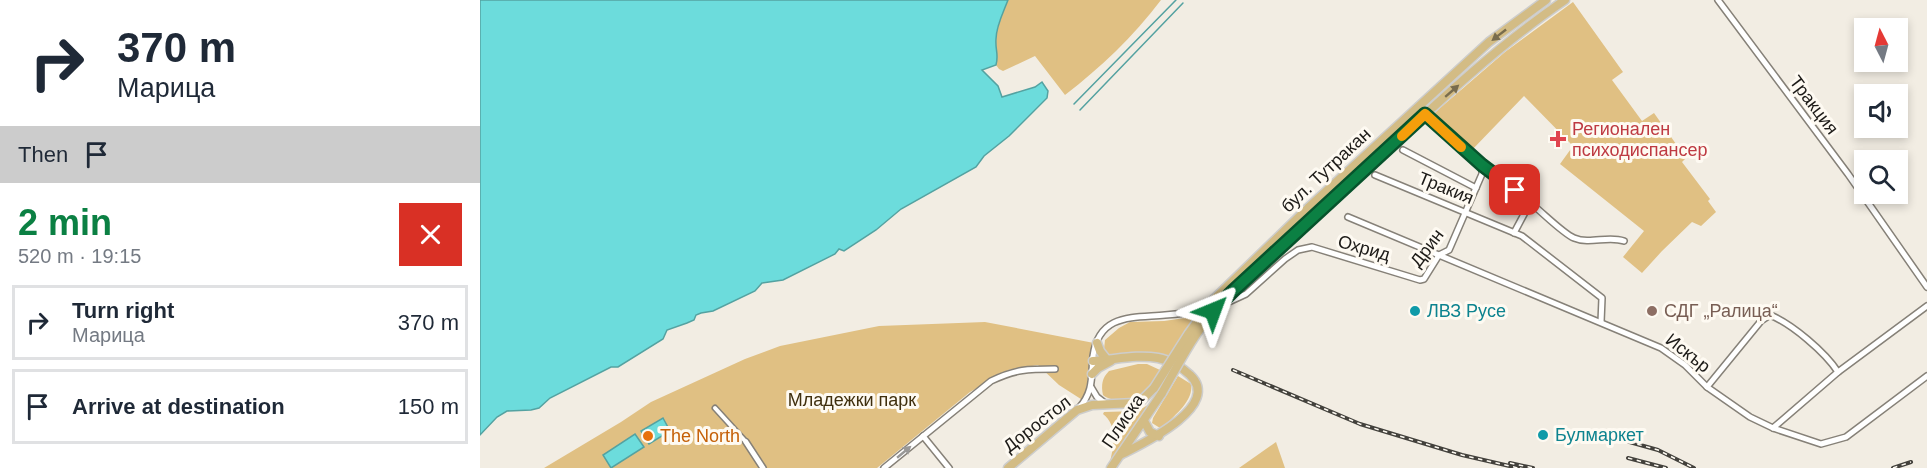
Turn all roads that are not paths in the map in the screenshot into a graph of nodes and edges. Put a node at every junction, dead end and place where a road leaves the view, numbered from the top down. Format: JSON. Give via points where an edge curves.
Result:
{"nodes":[{"id":1,"x":1546,"y":0,"type":"edge"},
{"id":2,"x":1565,"y":0,"type":"edge"},
{"id":3,"x":1718,"y":0,"type":"edge"},
{"id":4,"x":1418,"y":106,"type":"junction"},
{"id":5,"x":1425,"y":114,"type":"junction"},
{"id":6,"x":1403,"y":150,"type":"dead end"},
{"id":7,"x":1482,"y":165,"type":"junction"},
{"id":8,"x":1375,"y":175,"type":"dead end"},
{"id":9,"x":1476,"y":188,"type":"junction"},
{"id":10,"x":1530,"y":203,"type":"junction"},
{"id":11,"x":1312,"y":212,"type":"junction"},
{"id":12,"x":1466,"y":213,"type":"junction"},
{"id":13,"x":1348,"y":217,"type":"dead end"},
{"id":14,"x":1514,"y":233,"type":"junction"},
{"id":15,"x":1624,"y":241,"type":"dead end"},
{"id":16,"x":1439,"y":255,"type":"junction"},
{"id":17,"x":1420,"y":280,"type":"joint"},
{"id":18,"x":1927,"y":287,"type":"edge"},
{"id":19,"x":1927,"y":306,"type":"edge"},
{"id":20,"x":1601,"y":322,"type":"junction"},
{"id":21,"x":1097,"y":343,"type":"junction"},
{"id":22,"x":1111,"y":360,"type":"junction"},
{"id":23,"x":1093,"y":361,"type":"junction"},
{"id":24,"x":1055,"y":369,"type":"dead end"},
{"id":25,"x":1838,"y":372,"type":"junction"},
{"id":26,"x":1092,"y":374,"type":"junction"},
{"id":27,"x":1927,"y":376,"type":"edge"},
{"id":28,"x":1091,"y":387,"type":"junction"},
{"id":29,"x":1707,"y":387,"type":"junction"},
{"id":30,"x":1158,"y":390,"type":"junction"},
{"id":31,"x":1107,"y":405,"type":"junction"},
{"id":32,"x":715,"y":408,"type":"dead end"},
{"id":33,"x":1077,"y":410,"type":"junction"},
{"id":34,"x":1144,"y":421,"type":"junction"},
{"id":35,"x":1773,"y":428,"type":"junction"},
{"id":36,"x":923,"y":435,"type":"junction"},
{"id":37,"x":1159,"y":436,"type":"junction"},
{"id":38,"x":746,"y":442,"type":"joint"},
{"id":39,"x":1122,"y":454,"type":"junction"},
{"id":40,"x":763,"y":468,"type":"edge"},
{"id":41,"x":885,"y":468,"type":"edge"},
{"id":42,"x":949,"y":468,"type":"edge"},
{"id":43,"x":1008,"y":468,"type":"edge"},
{"id":44,"x":1111,"y":468,"type":"edge"}],
"edges":[{"from":1,"to":4,"type":"main road","name":"бул. Тутракан","one_way":true,"via":[[1489,42]]},
{"from":5,"to":2,"type":"main road","name":"бул. Тутракан","one_way":true,"via":[[1497,51]]},
{"from":3,"to":18,"type":"street","name":"Тракция"},
{"from":4,"to":5,"type":"street"},
{"from":4,"to":11,"type":"main road","name":"бул. Тутракан"},
{"from":5,"to":7,"type":"street"},
{"from":5,"to":11,"type":"main road","name":"бул. Тутракан"},
{"from":6,"to":9,"type":"street"},
{"from":7,"to":9,"type":"street","name":"Дрин"},
{"from":7,"to":10,"type":"street"},
{"from":8,"to":12,"type":"street","name":"Тракия"},
{"from":9,"to":12,"type":"street","name":"Дрин"},
{"from":10,"to":14,"type":"street"},
{"from":10,"to":15,"type":"street","via":[[1573,238]]},
{"from":11,"to":30,"type":"main road","name":"бул. Тутракан","bridge":true,"via":[[1213,311]]},
{"from":12,"to":14,"type":"street","name":"Тракия"},
{"from":12,"to":16,"type":"street","name":"Дрин","via":[[1449,250]]},
{"from":13,"to":16,"type":"street","name":"Искър"},
{"from":14,"to":20,"type":"street","name":"Тракия","via":[[1602,298]]},
{"from":16,"to":17,"type":"street","name":"Дрин"},
{"from":16,"to":20,"type":"street","name":"Искър"},
{"from":17,"to":21,"type":"street","name":"Охрид","via":[[1312,248],[1298,250],[1246,294],[1225,304],[1180,314],[1132,316],[1114,322]]},
{"from":19,"to":25,"type":"street"},
{"from":20,"to":29,"type":"street","name":"Искър","via":[[1661,348]]},
{"from":21,"to":22,"type":"main road"},
{"from":21,"to":23,"type":"street","name":"Охрид"},
{"from":22,"to":23,"type":"main road"},
{"from":22,"to":26,"type":"main road"},
{"from":22,"to":37,"type":"main road","via":[[1165,359],[1193,378],[1196,400]]},
{"from":23,"to":26,"type":"street","name":"Охрид"},
{"from":24,"to":36,"type":"street","via":[[1009,372],[991,381]]},
{"from":25,"to":29,"type":"street","via":[[1821,352],[1770,315]]},
{"from":25,"to":35,"type":"street"},
{"from":26,"to":28,"type":"street","name":"Охрид"},
{"from":27,"to":35,"type":"street","name":"Искър","via":[[1846,437],[1832,442],[1821,444]]},
{"from":28,"to":31,"type":"street"},
{"from":28,"to":33,"type":"street"},
{"from":29,"to":35,"type":"street","name":"Искър"},
{"from":30,"to":31,"type":"main road","name":"Доростол","via":[[1135,403]]},
{"from":30,"to":34,"type":"main road","name":"Плиска"},
{"from":31,"to":33,"type":"main road","name":"Доростол"},
{"from":32,"to":38,"type":"street"},
{"from":33,"to":43,"type":"main road","name":"Доростол"},
{"from":34,"to":37,"type":"main road","via":[[1150,432]]},
{"from":34,"to":39,"type":"main road","name":"Плиска"},
{"from":41,"to":36,"type":"street","one_way":true},
{"from":36,"to":42,"type":"street"},
{"from":37,"to":39,"type":"main road"},
{"from":38,"to":40,"type":"street"},
{"from":39,"to":44,"type":"main road","name":"Плиска"}]}
